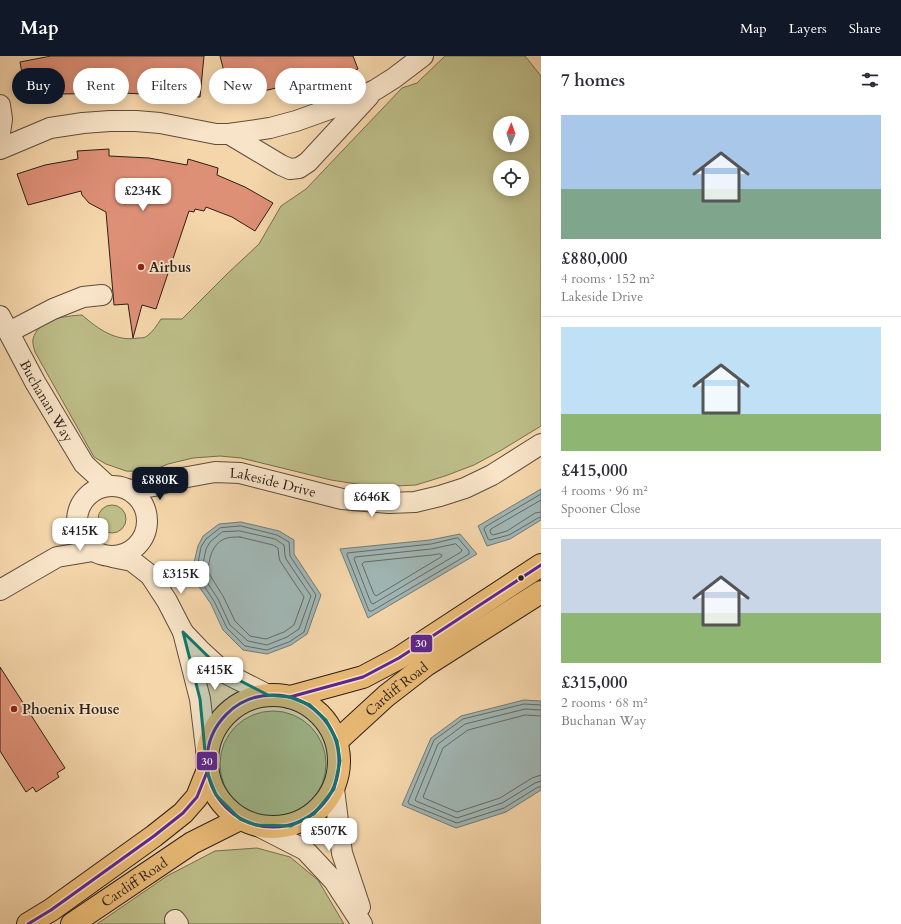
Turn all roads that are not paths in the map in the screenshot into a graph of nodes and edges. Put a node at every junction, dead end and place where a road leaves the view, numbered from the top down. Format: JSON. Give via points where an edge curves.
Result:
{"nodes":[{"id":1,"x":423,"y":56,"type":"edge"},
{"id":2,"x":374,"y":90,"type":"junction"},
{"id":3,"x":0,"y":105,"type":"edge"},
{"id":4,"x":0,"y":133,"type":"edge"},
{"id":5,"x":229,"y":134,"type":"junction"},
{"id":6,"x":0,"y":149,"type":"edge"},
{"id":7,"x":102,"y":295,"type":"dead end"},
{"id":8,"x":4,"y":324,"type":"edge"},
{"id":9,"x":541,"y":444,"type":"edge"},
{"id":10,"x":84,"y":464,"type":"junction"},
{"id":11,"x":182,"y":478,"type":"junction"},
{"id":12,"x":108,"y":486,"type":"junction"},
{"id":13,"x":130,"y":490,"type":"junction"},
{"id":14,"x":79,"y":506,"type":"junction"},
{"id":15,"x":147,"y":512,"type":"junction"},
{"id":16,"x":77,"y":529,"type":"junction"},
{"id":17,"x":142,"y":542,"type":"junction"},
{"id":18,"x":93,"y":551,"type":"junction"},
{"id":19,"x":57,"y":557,"type":"junction"},
{"id":20,"x":112,"y":557,"type":"junction"},
{"id":21,"x":541,"y":566,"type":"edge"},
{"id":22,"x":150,"y":575,"type":"junction"},
{"id":23,"x":0,"y":590,"type":"edge"},
{"id":24,"x":541,"y":592,"type":"edge"},
{"id":25,"x":183,"y":632,"type":"junction"},
{"id":26,"x":268,"y":695,"type":"junction"},
{"id":27,"x":290,"y":696,"type":"junction"},
{"id":28,"x":337,"y":741,"type":"junction"},
{"id":29,"x":207,"y":765,"type":"junction"},
{"id":30,"x":334,"y":789,"type":"junction"},
{"id":31,"x":248,"y":822,"type":"junction"},
{"id":32,"x":28,"y":924,"type":"edge"},
{"id":33,"x":72,"y":924,"type":"edge"},
{"id":34,"x":362,"y":924,"type":"edge"},
{"id":35,"x":365,"y":924,"type":"edge"}],
"edges":[{"from":1,"to":2,"type":"street"},
{"from":2,"to":5,"type":"street","via":[[352,101],[296,121]]},
{"from":2,"to":5,"type":"street","via":[[308,162],[299,168],[290,169],[281,165]]},
{"from":3,"to":4,"type":"street"},
{"from":5,"to":6,"type":"street","via":[[216,134],[160,123],[110,120],[50,128]]},
{"from":7,"to":8,"type":"street","via":[[83,297]]},
{"from":8,"to":10,"type":"street","name":"Buchanan Way"},
{"from":9,"to":11,"type":"street","name":"Lakeside Drive","via":[[492,475],[465,488],[415,502],[389,503],[342,499],[240,474],[215,472]]},
{"from":10,"to":12,"type":"street","name":"Buchanan Way"},
{"from":10,"to":14,"type":"street","name":"Buchanan Way","via":[[87,483]]},
{"from":11,"to":13,"type":"street","name":"Lakeside Drive"},
{"from":11,"to":15,"type":"street"},
{"from":12,"to":13,"type":"street","via":[[120,486]]},
{"from":12,"to":14,"type":"street","via":[[96,489],[86,496]]},
{"from":13,"to":15,"type":"street","via":[[141,500]]},
{"from":14,"to":16,"type":"street","name":"Buchanan Way","via":[[76,517]]},
{"from":15,"to":17,"type":"street","via":[[148,522]]},
{"from":16,"to":18,"type":"street","via":[[83,542]]},
{"from":16,"to":19,"type":"street"},
{"from":17,"to":20,"type":"street","via":[[134,550]]},
{"from":17,"to":22,"type":"street"},
{"from":18,"to":19,"type":"street"},
{"from":18,"to":20,"type":"street","via":[[102,556]]},
{"from":19,"to":23,"type":"street"},
{"from":20,"to":22,"type":"street","via":[[132,561]]},
{"from":21,"to":27,"type":"main road","name":"Cardiff Road","via":[[399,658],[363,677]]},
{"from":22,"to":25,"type":"street"},
{"from":24,"to":28,"type":"main road","name":"Cardiff Road","via":[[426,665],[386,696]]},
{"from":25,"to":26,"type":"street","via":[[225,673]]},
{"from":25,"to":29,"type":"street","via":[[200,699]]},
{"from":26,"to":27,"type":"main road","name":"Cardiff Road"},
{"from":26,"to":29,"type":"main road","name":"Cardiff Road","via":[[251,698],[231,710],[215,730]]},
{"from":27,"to":28,"type":"main road","name":"Cardiff Road","via":[[310,705],[326,720]]},
{"from":28,"to":30,"type":"main road","name":"Cardiff Road","via":[[340,761]]},
{"from":29,"to":31,"type":"main road","via":[[216,795]]},
{"from":29,"to":32,"type":"main road","name":"Cardiff Road","via":[[197,797],[183,813],[51,910]]},
{"from":30,"to":31,"type":"main road","name":"Cardiff Road","via":[[314,814],[291,826],[273,828]]},
{"from":30,"to":35,"type":"street","via":[[342,852]]},
{"from":31,"to":33,"type":"main road","name":"Cardiff Road","via":[[192,843]]},
{"from":31,"to":34,"type":"street","via":[[305,850],[334,881]]}]}
